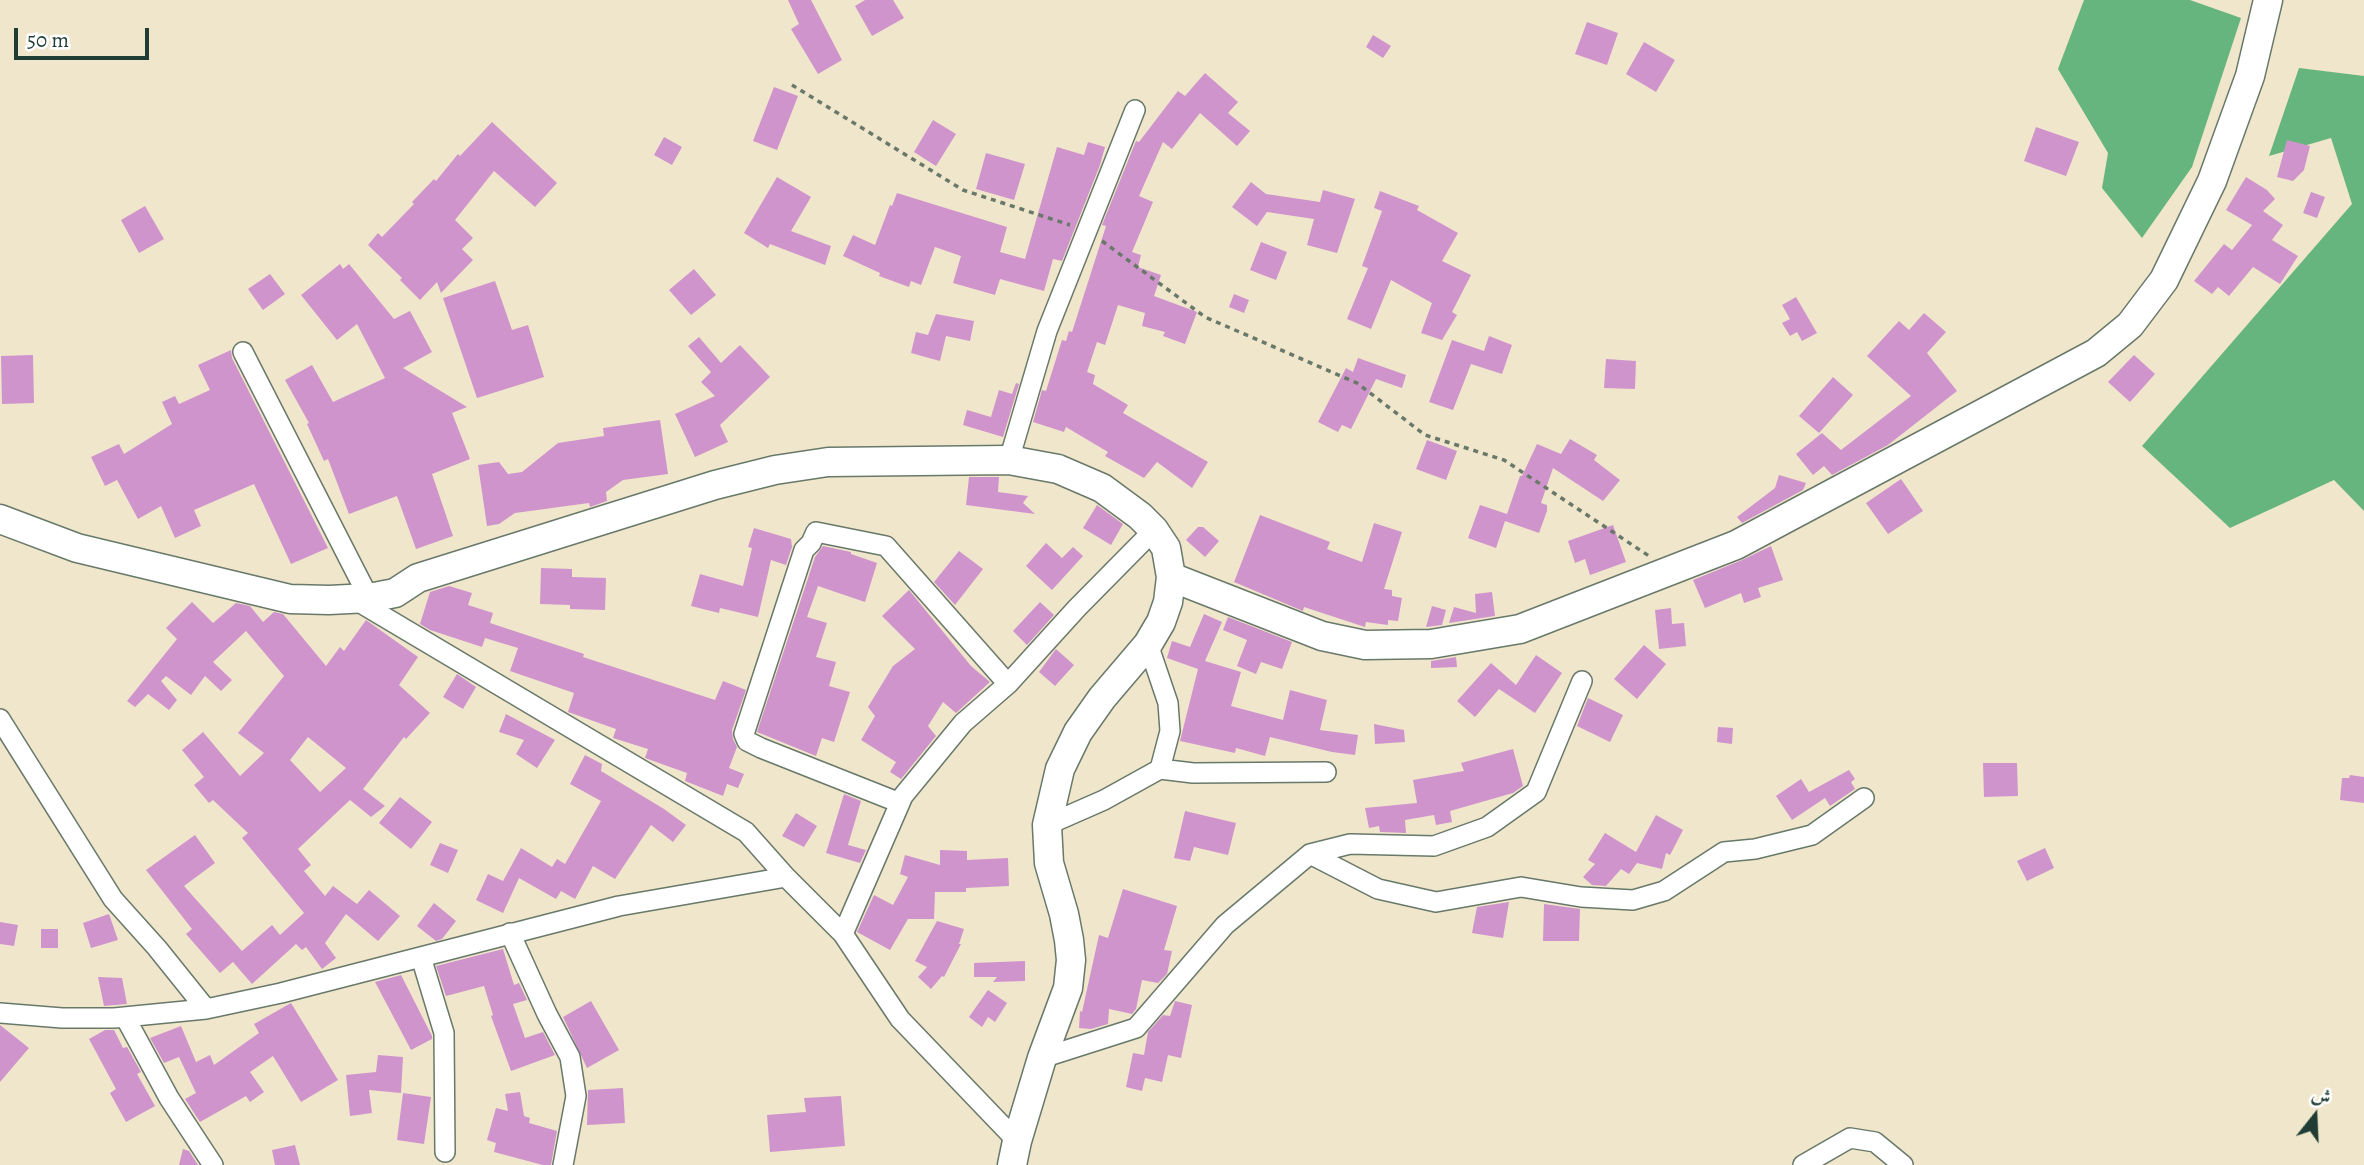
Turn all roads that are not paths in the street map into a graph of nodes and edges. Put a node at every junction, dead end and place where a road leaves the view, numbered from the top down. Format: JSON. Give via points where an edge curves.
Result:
{"nodes":[{"id":1,"x":2268,"y":0,"type":"edge"},
{"id":2,"x":1135,"y":110,"type":"dead end"},
{"id":3,"x":243,"y":352,"type":"dead end"},
{"id":4,"x":1009,"y":460,"type":"junction"},
{"id":5,"x":0,"y":519,"type":"edge"},
{"id":6,"x":1154,"y":530,"type":"junction"},
{"id":7,"x":1171,"y":578,"type":"junction"},
{"id":8,"x":361,"y":599,"type":"junction"},
{"id":9,"x":1148,"y":645,"type":"junction"},
{"id":10,"x":1582,"y":681,"type":"dead end"},
{"id":11,"x":1008,"y":684,"type":"junction"},
{"id":12,"x":0,"y":719,"type":"edge"},
{"id":13,"x":1160,"y":769,"type":"junction"},
{"id":14,"x":1326,"y":772,"type":"dead end"},
{"id":15,"x":1864,"y":798,"type":"dead end"},
{"id":16,"x":900,"y":803,"type":"junction"},
{"id":17,"x":1047,"y":825,"type":"junction"},
{"id":18,"x":1310,"y":854,"type":"junction"},
{"id":19,"x":786,"y":877,"type":"junction"},
{"id":20,"x":510,"y":933,"type":"junction"},
{"id":21,"x":844,"y":934,"type":"junction"},
{"id":22,"x":421,"y":957,"type":"junction"},
{"id":23,"x":206,"y":1009,"type":"junction"},
{"id":24,"x":0,"y":1013,"type":"edge"},
{"id":25,"x":125,"y":1017,"type":"junction"},
{"id":26,"x":1042,"y":1058,"type":"junction"},
{"id":27,"x":445,"y":1152,"type":"dead end"},
{"id":28,"x":1014,"y":1153,"type":"edge"},
{"id":29,"x":213,"y":1165,"type":"edge"},
{"id":30,"x":562,"y":1165,"type":"edge"},
{"id":31,"x":1803,"y":1165,"type":"edge"},
{"id":32,"x":1903,"y":1165,"type":"edge"}],
"edges":[{"from":1,"to":7,"type":"main road","via":[[2250,76],[2212,181],[2164,280],[2130,325],[2096,353],[1736,545],[1520,629],[1432,644],[1364,645],[1322,636]]},
{"from":2,"to":4,"type":"street","via":[[1047,331]]},
{"from":3,"to":8,"type":"street"},
{"from":4,"to":6,"type":"main road","via":[[1058,469],[1102,488]]},
{"from":4,"to":8,"type":"main road","via":[[828,462],[775,470],[418,578],[396,593]]},
{"from":5,"to":8,"type":"main road","via":[[77,548],[290,599]]},
{"from":6,"to":7,"type":"main road","via":[[1166,548]]},
{"from":6,"to":11,"type":"street"},
{"from":7,"to":9,"type":"main road","via":[[1165,612]]},
{"from":8,"to":19,"type":"street","via":[[746,832]]},
{"from":9,"to":13,"type":"street","via":[[1168,703],[1170,731]]},
{"from":9,"to":17,"type":"main road","via":[[1078,732],[1060,769]]},
{"from":10,"to":18,"type":"street","via":[[1536,792],[1487,827],[1434,846],[1350,844]]},
{"from":11,"to":16,"type":"street","via":[[963,723]]},
{"from":11,"to":16,"type":"street","via":[[886,546],[816,532],[804,550],[744,734],[761,748]]},
{"from":12,"to":23,"type":"street","via":[[113,899]]},
{"from":13,"to":14,"type":"street"},
{"from":13,"to":17,"type":"street"},
{"from":15,"to":18,"type":"street","via":[[1812,835],[1724,852],[1664,891],[1633,900],[1521,887],[1436,902],[1378,889]]},
{"from":16,"to":21,"type":"street"},
{"from":17,"to":26,"type":"main road","via":[[1049,863],[1071,960],[1068,988]]},
{"from":18,"to":26,"type":"street","via":[[1226,925],[1136,1027]]},
{"from":19,"to":20,"type":"street","via":[[619,906]]},
{"from":19,"to":21,"type":"street"},
{"from":20,"to":22,"type":"street"},
{"from":20,"to":30,"type":"street","via":[[570,1057],[576,1096]]},
{"from":21,"to":28,"type":"street","via":[[900,1019]]},
{"from":22,"to":23,"type":"street"},
{"from":22,"to":27,"type":"street","via":[[444,1034]]},
{"from":23,"to":25,"type":"street"},
{"from":24,"to":25,"type":"street"},
{"from":25,"to":29,"type":"street","via":[[169,1098]]},
{"from":26,"to":28,"type":"main road"},
{"from":31,"to":32,"type":"street","via":[[1850,1139],[1875,1142]]}]}
